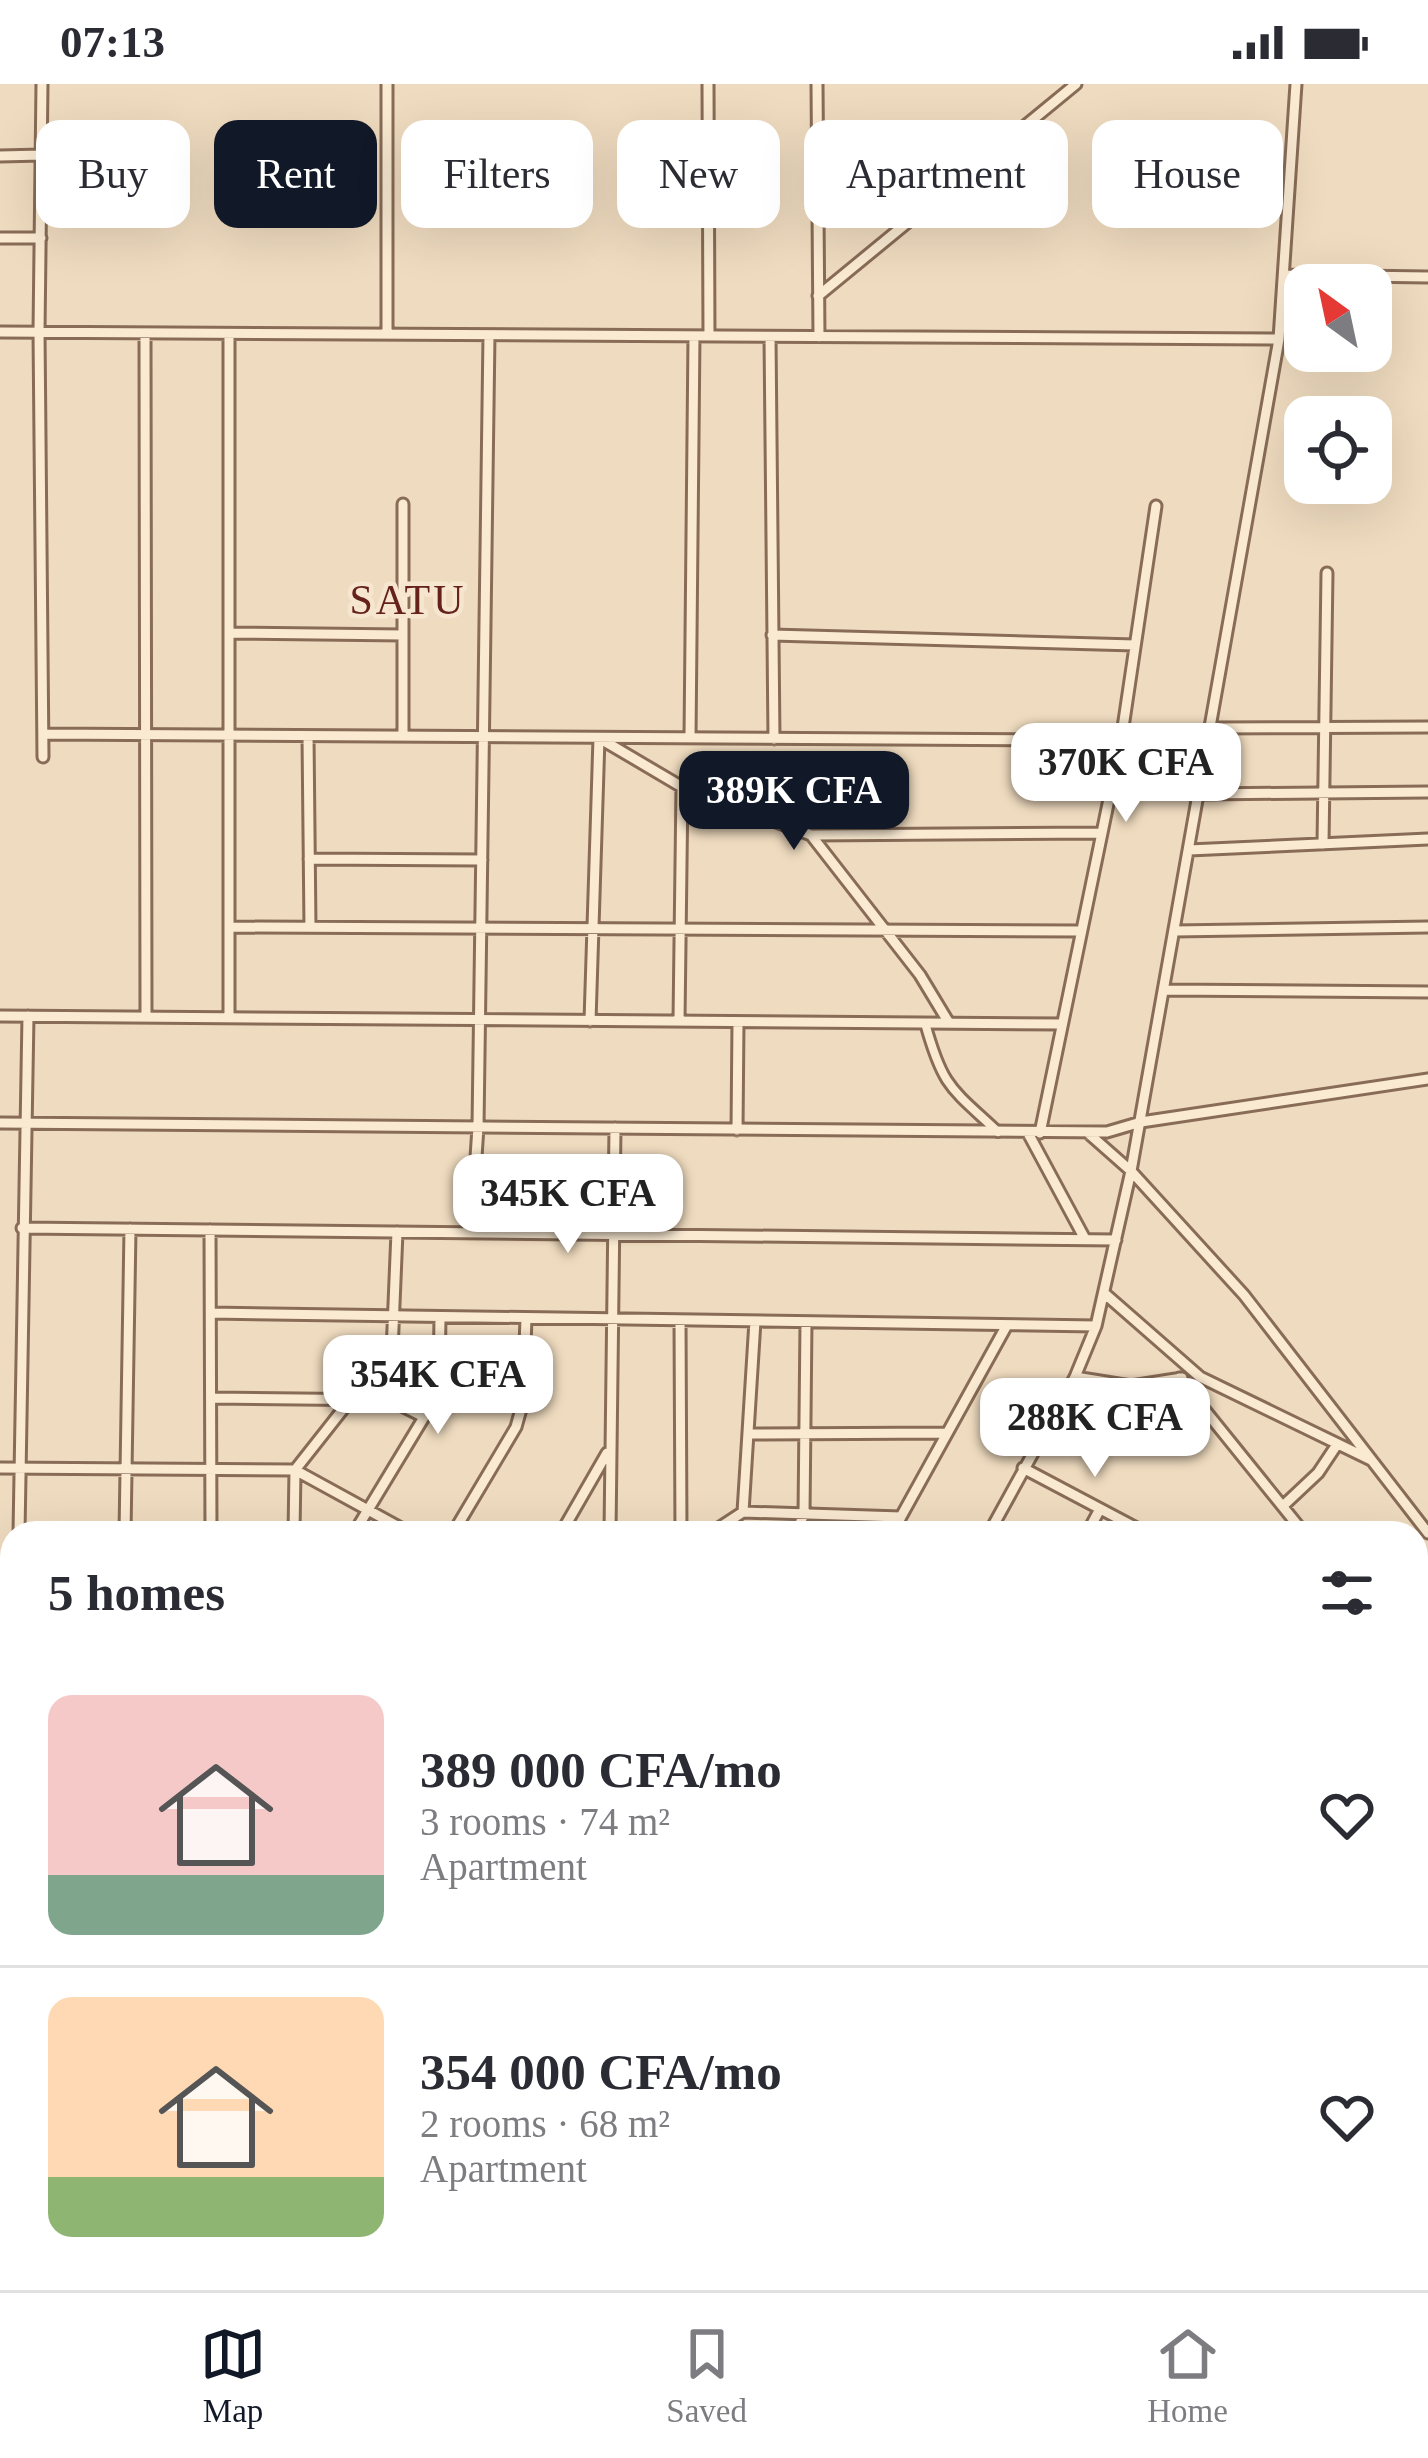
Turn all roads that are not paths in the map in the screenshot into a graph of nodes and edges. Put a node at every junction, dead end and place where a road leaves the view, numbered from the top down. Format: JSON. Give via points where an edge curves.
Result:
{"nodes":[{"id":1,"x":42,"y":84,"type":"edge"},
{"id":2,"x":387,"y":84,"type":"edge"},
{"id":3,"x":708,"y":84,"type":"edge"},
{"id":4,"x":817,"y":84,"type":"edge"},
{"id":5,"x":1076,"y":84,"type":"edge"},
{"id":6,"x":1296,"y":84,"type":"edge"},
{"id":7,"x":42,"y":120,"type":"edge"},
{"id":8,"x":0,"y":155,"type":"edge"},
{"id":9,"x":36,"y":155,"type":"edge"},
{"id":10,"x":40,"y":228,"type":"edge"},
{"id":11,"x":0,"y":238,"type":"edge"},
{"id":12,"x":40,"y":238,"type":"junction"},
{"id":13,"x":1287,"y":264,"type":"edge"},
{"id":14,"x":1392,"y":276,"type":"edge"},
{"id":15,"x":1428,"y":277,"type":"edge"},
{"id":16,"x":1284,"y":293,"type":"edge"},
{"id":17,"x":818,"y":296,"type":"junction"},
{"id":18,"x":0,"y":332,"type":"edge"},
{"id":19,"x":39,"y":332,"type":"junction"},
{"id":20,"x":145,"y":333,"type":"junction"},
{"id":21,"x":229,"y":334,"type":"junction"},
{"id":22,"x":387,"y":334,"type":"junction"},
{"id":23,"x":489,"y":335,"type":"junction"},
{"id":24,"x":694,"y":336,"type":"junction"},
{"id":25,"x":709,"y":336,"type":"junction"},
{"id":26,"x":770,"y":337,"type":"junction"},
{"id":27,"x":819,"y":337,"type":"junction"},
{"id":28,"x":1279,"y":339,"type":"junction"},
{"id":29,"x":403,"y":504,"type":"dead end"},
{"id":30,"x":1156,"y":506,"type":"dead end"},
{"id":31,"x":1328,"y":573,"type":"dead end"},
{"id":32,"x":229,"y":633,"type":"junction"},
{"id":33,"x":403,"y":635,"type":"junction"},
{"id":34,"x":772,"y":635,"type":"junction"},
{"id":35,"x":1135,"y":646,"type":"junction"},
{"id":36,"x":1325,"y":727,"type":"junction"},
{"id":37,"x":1428,"y":727,"type":"edge"},
{"id":38,"x":1210,"y":728,"type":"junction"},
{"id":39,"x":43,"y":734,"type":"junction"},
{"id":40,"x":146,"y":735,"type":"junction"},
{"id":41,"x":229,"y":735,"type":"junction"},
{"id":42,"x":308,"y":736,"type":"junction"},
{"id":43,"x":403,"y":736,"type":"junction"},
{"id":44,"x":484,"y":737,"type":"junction"},
{"id":45,"x":599,"y":738,"type":"junction"},
{"id":46,"x":690,"y":738,"type":"junction"},
{"id":47,"x":773,"y":739,"type":"junction"},
{"id":48,"x":1121,"y":741,"type":"junction"},
{"id":49,"x":1208,"y":741,"type":"junction"},
{"id":50,"x":43,"y":757,"type":"dead end"},
{"id":51,"x":682,"y":787,"type":"junction"},
{"id":52,"x":1428,"y":792,"type":"edge"},
{"id":53,"x":1324,"y":793,"type":"junction"},
{"id":54,"x":1198,"y":794,"type":"junction"},
{"id":55,"x":1102,"y":833,"type":"junction"},
{"id":56,"x":811,"y":835,"type":"junction"},
{"id":57,"x":1428,"y":839,"type":"edge"},
{"id":58,"x":1323,"y":844,"type":"junction"},
{"id":59,"x":1189,"y":850,"type":"junction"},
{"id":60,"x":309,"y":859,"type":"junction"},
{"id":61,"x":482,"y":860,"type":"junction"},
{"id":62,"x":229,"y":927,"type":"junction"},
{"id":63,"x":310,"y":927,"type":"junction"},
{"id":64,"x":1428,"y":927,"type":"edge"},
{"id":65,"x":481,"y":928,"type":"junction"},
{"id":66,"x":593,"y":929,"type":"junction"},
{"id":67,"x":680,"y":929,"type":"junction"},
{"id":68,"x":884,"y":930,"type":"junction"},
{"id":69,"x":1082,"y":931,"type":"junction"},
{"id":70,"x":1174,"y":931,"type":"junction"},
{"id":71,"x":1164,"y":990,"type":"junction"},
{"id":72,"x":1428,"y":992,"type":"edge"},
{"id":73,"x":0,"y":1016,"type":"edge"},
{"id":74,"x":28,"y":1016,"type":"junction"},
{"id":75,"x":146,"y":1017,"type":"junction"},
{"id":76,"x":229,"y":1018,"type":"junction"},
{"id":77,"x":480,"y":1020,"type":"junction"},
{"id":78,"x":590,"y":1021,"type":"junction"},
{"id":79,"x":679,"y":1021,"type":"junction"},
{"id":80,"x":738,"y":1022,"type":"junction"},
{"id":81,"x":925,"y":1023,"type":"junction"},
{"id":82,"x":949,"y":1024,"type":"junction"},
{"id":83,"x":1062,"y":1024,"type":"junction"},
{"id":84,"x":1428,"y":1079,"type":"edge"},
{"id":85,"x":1141,"y":1122,"type":"junction"},
{"id":86,"x":0,"y":1123,"type":"edge"},
{"id":87,"x":25,"y":1123,"type":"junction"},
{"id":88,"x":478,"y":1127,"type":"junction"},
{"id":89,"x":615,"y":1129,"type":"junction"},
{"id":90,"x":737,"y":1130,"type":"junction"},
{"id":91,"x":998,"y":1132,"type":"junction"},
{"id":92,"x":1088,"y":1132,"type":"junction"},
{"id":93,"x":1034,"y":1133,"type":"junction"},
{"id":94,"x":1131,"y":1171,"type":"junction"},
{"id":95,"x":22,"y":1228,"type":"junction"},
{"id":96,"x":130,"y":1229,"type":"junction"},
{"id":97,"x":210,"y":1230,"type":"junction"},
{"id":98,"x":397,"y":1232,"type":"junction"},
{"id":99,"x":471,"y":1233,"type":"junction"},
{"id":100,"x":614,"y":1234,"type":"junction"},
{"id":101,"x":1085,"y":1240,"type":"junction"},
{"id":102,"x":1116,"y":1240,"type":"junction"},
{"id":103,"x":1104,"y":1293,"type":"junction"},
{"id":104,"x":211,"y":1313,"type":"junction"},
{"id":105,"x":394,"y":1316,"type":"junction"},
{"id":106,"x":440,"y":1317,"type":"junction"},
{"id":107,"x":526,"y":1318,"type":"junction"},
{"id":108,"x":612,"y":1319,"type":"junction"},
{"id":109,"x":680,"y":1320,"type":"junction"},
{"id":110,"x":755,"y":1321,"type":"junction"},
{"id":111,"x":806,"y":1322,"type":"junction"},
{"id":112,"x":1007,"y":1325,"type":"junction"},
{"id":113,"x":1096,"y":1326,"type":"junction"},
{"id":114,"x":1075,"y":1377,"type":"junction"},
{"id":115,"x":1200,"y":1377,"type":"junction"},
{"id":116,"x":1179,"y":1378,"type":"junction"},
{"id":117,"x":211,"y":1398,"type":"junction"},
{"id":118,"x":351,"y":1399,"type":"junction"},
{"id":119,"x":390,"y":1400,"type":"junction"},
{"id":120,"x":424,"y":1417,"type":"junction"},
{"id":121,"x":805,"y":1433,"type":"junction"},
{"id":122,"x":946,"y":1433,"type":"junction"},
{"id":123,"x":748,"y":1434,"type":"junction"},
{"id":124,"x":1336,"y":1446,"type":"junction"},
{"id":125,"x":610,"y":1448,"type":"junction"},
{"id":126,"x":1371,"y":1460,"type":"junction"},
{"id":127,"x":0,"y":1468,"type":"edge"},
{"id":128,"x":20,"y":1468,"type":"junction"},
{"id":129,"x":1023,"y":1468,"type":"junction"},
{"id":130,"x":125,"y":1469,"type":"junction"},
{"id":131,"x":211,"y":1470,"type":"junction"},
{"id":132,"x":295,"y":1470,"type":"junction"},
{"id":133,"x":1284,"y":1505,"type":"junction"},
{"id":134,"x":369,"y":1509,"type":"junction"},
{"id":135,"x":1100,"y":1509,"type":"junction"},
{"id":136,"x":743,"y":1512,"type":"junction"},
{"id":137,"x":805,"y":1514,"type":"junction"},
{"id":138,"x":901,"y":1517,"type":"junction"},
{"id":139,"x":20,"y":1521,"type":"edge"},
{"id":140,"x":125,"y":1521,"type":"edge"},
{"id":141,"x":211,"y":1521,"type":"edge"},
{"id":142,"x":294,"y":1521,"type":"edge"},
{"id":143,"x":362,"y":1521,"type":"edge"},
{"id":144,"x":390,"y":1521,"type":"edge"},
{"id":145,"x":460,"y":1521,"type":"edge"},
{"id":146,"x":568,"y":1521,"type":"edge"},
{"id":147,"x":610,"y":1521,"type":"edge"},
{"id":148,"x":681,"y":1521,"type":"edge"},
{"id":149,"x":729,"y":1521,"type":"edge"},
{"id":150,"x":802,"y":1521,"type":"edge"},
{"id":151,"x":899,"y":1521,"type":"edge"},
{"id":152,"x":995,"y":1521,"type":"edge"},
{"id":153,"x":1094,"y":1521,"type":"edge"},
{"id":154,"x":1123,"y":1521,"type":"edge"},
{"id":155,"x":1295,"y":1521,"type":"edge"},
{"id":156,"x":1419,"y":1521,"type":"edge"}],
"edges":[{"from":1,"to":7,"type":"street"},
{"from":2,"to":22,"type":"street"},
{"from":3,"to":25,"type":"street"},
{"from":4,"to":17,"type":"street"},
{"from":5,"to":17,"type":"street"},
{"from":6,"to":13,"type":"street"},
{"from":8,"to":9,"type":"street"},
{"from":10,"to":12,"type":"street"},
{"from":11,"to":12,"type":"street"},
{"from":12,"to":19,"type":"street"},
{"from":14,"to":15,"type":"street"},
{"from":16,"to":28,"type":"street"},
{"from":17,"to":27,"type":"street"},
{"from":18,"to":19,"type":"street"},
{"from":19,"to":20,"type":"street"},
{"from":19,"to":39,"type":"street"},
{"from":20,"to":21,"type":"street"},
{"from":20,"to":40,"type":"street"},
{"from":21,"to":22,"type":"street"},
{"from":21,"to":32,"type":"street"},
{"from":22,"to":23,"type":"street"},
{"from":23,"to":24,"type":"street"},
{"from":23,"to":44,"type":"street"},
{"from":24,"to":25,"type":"street"},
{"from":24,"to":46,"type":"street"},
{"from":25,"to":26,"type":"street"},
{"from":26,"to":27,"type":"street"},
{"from":26,"to":34,"type":"street"},
{"from":27,"to":28,"type":"street"},
{"from":28,"to":38,"type":"street"},
{"from":29,"to":33,"type":"street"},
{"from":30,"to":35,"type":"street"},
{"from":31,"to":36,"type":"street"},
{"from":32,"to":33,"type":"street"},
{"from":32,"to":41,"type":"street"},
{"from":33,"to":43,"type":"street"},
{"from":34,"to":35,"type":"street"},
{"from":34,"to":47,"type":"street"},
{"from":35,"to":48,"type":"street"},
{"from":36,"to":37,"type":"street"},
{"from":36,"to":38,"type":"street"},
{"from":36,"to":53,"type":"street"},
{"from":38,"to":49,"type":"street"},
{"from":39,"to":40,"type":"street"},
{"from":39,"to":50,"type":"street"},
{"from":40,"to":41,"type":"street"},
{"from":40,"to":75,"type":"street"},
{"from":41,"to":42,"type":"street"},
{"from":41,"to":62,"type":"street"},
{"from":42,"to":43,"type":"street"},
{"from":42,"to":60,"type":"street"},
{"from":43,"to":44,"type":"street"},
{"from":44,"to":45,"type":"street"},
{"from":44,"to":61,"type":"street"},
{"from":45,"to":46,"type":"street"},
{"from":45,"to":51,"type":"street"},
{"from":45,"to":66,"type":"street"},
{"from":46,"to":47,"type":"street"},
{"from":47,"to":48,"type":"street"},
{"from":48,"to":49,"type":"street"},
{"from":48,"to":55,"type":"street"},
{"from":49,"to":54,"type":"street"},
{"from":51,"to":56,"type":"street"},
{"from":51,"to":67,"type":"street"},
{"from":52,"to":53,"type":"street"},
{"from":53,"to":54,"type":"street"},
{"from":53,"to":58,"type":"street"},
{"from":54,"to":59,"type":"street"},
{"from":55,"to":56,"type":"street"},
{"from":55,"to":69,"type":"street"},
{"from":56,"to":68,"type":"street"},
{"from":57,"to":58,"type":"street"},
{"from":58,"to":59,"type":"street"},
{"from":59,"to":70,"type":"street"},
{"from":60,"to":61,"type":"street"},
{"from":60,"to":63,"type":"street"},
{"from":61,"to":65,"type":"street"},
{"from":62,"to":63,"type":"street"},
{"from":62,"to":76,"type":"street"},
{"from":63,"to":65,"type":"street"},
{"from":64,"to":70,"type":"street"},
{"from":65,"to":66,"type":"street"},
{"from":65,"to":77,"type":"street"},
{"from":66,"to":67,"type":"street"},
{"from":66,"to":78,"type":"street"},
{"from":67,"to":68,"type":"street"},
{"from":67,"to":79,"type":"street"},
{"from":68,"to":69,"type":"street"},
{"from":68,"to":82,"type":"street"},
{"from":69,"to":83,"type":"street"},
{"from":70,"to":71,"type":"street"},
{"from":71,"to":72,"type":"street"},
{"from":71,"to":85,"type":"street"},
{"from":73,"to":74,"type":"street"},
{"from":74,"to":75,"type":"street"},
{"from":74,"to":87,"type":"street"},
{"from":75,"to":76,"type":"street"},
{"from":76,"to":77,"type":"street"},
{"from":77,"to":78,"type":"street"},
{"from":77,"to":88,"type":"street"},
{"from":78,"to":79,"type":"street"},
{"from":79,"to":80,"type":"street"},
{"from":80,"to":81,"type":"street"},
{"from":80,"to":90,"type":"street"},
{"from":81,"to":82,"type":"street"},
{"from":81,"to":91,"type":"street","via":[[956,1098]]},
{"from":82,"to":83,"type":"street"},
{"from":83,"to":93,"type":"street"},
{"from":84,"to":85,"type":"street"},
{"from":85,"to":92,"type":"street"},
{"from":85,"to":94,"type":"street"},
{"from":86,"to":87,"type":"street"},
{"from":87,"to":88,"type":"street"},
{"from":87,"to":95,"type":"street"},
{"from":88,"to":89,"type":"street"},
{"from":88,"to":99,"type":"street"},
{"from":89,"to":90,"type":"street"},
{"from":89,"to":100,"type":"street"},
{"from":90,"to":91,"type":"street"},
{"from":91,"to":93,"type":"street"},
{"from":92,"to":93,"type":"street"},
{"from":92,"to":94,"type":"street"},
{"from":93,"to":101,"type":"street"},
{"from":94,"to":102,"type":"street"},
{"from":94,"to":126,"type":"street","via":[[1254,1308]]},
{"from":95,"to":96,"type":"street"},
{"from":95,"to":128,"type":"street"},
{"from":96,"to":97,"type":"street"},
{"from":96,"to":130,"type":"street"},
{"from":97,"to":98,"type":"street"},
{"from":97,"to":104,"type":"street"},
{"from":98,"to":99,"type":"street"},
{"from":98,"to":105,"type":"street"},
{"from":99,"to":100,"type":"street"},
{"from":100,"to":101,"type":"street"},
{"from":100,"to":108,"type":"street"},
{"from":101,"to":102,"type":"street"},
{"from":102,"to":103,"type":"street"},
{"from":103,"to":113,"type":"street"},
{"from":103,"to":115,"type":"street"},
{"from":104,"to":105,"type":"street"},
{"from":104,"to":117,"type":"street"},
{"from":105,"to":106,"type":"street"},
{"from":105,"to":119,"type":"street"},
{"from":106,"to":107,"type":"street"},
{"from":106,"to":120,"type":"street","via":[[439,1382]]},
{"from":107,"to":108,"type":"street"},
{"from":107,"to":145,"type":"street","via":[[516,1427]]},
{"from":108,"to":109,"type":"street"},
{"from":108,"to":125,"type":"street"},
{"from":109,"to":110,"type":"street"},
{"from":109,"to":148,"type":"street"},
{"from":110,"to":111,"type":"street"},
{"from":110,"to":123,"type":"street"},
{"from":111,"to":112,"type":"street"},
{"from":111,"to":121,"type":"street"},
{"from":112,"to":113,"type":"street"},
{"from":112,"to":122,"type":"street"},
{"from":113,"to":114,"type":"street"},
{"from":114,"to":116,"type":"street","via":[[1131,1386]]},
{"from":114,"to":129,"type":"street"},
{"from":115,"to":116,"type":"street"},
{"from":115,"to":124,"type":"street"},
{"from":116,"to":133,"type":"street"},
{"from":117,"to":118,"type":"street"},
{"from":117,"to":131,"type":"street"},
{"from":118,"to":119,"type":"street"},
{"from":118,"to":132,"type":"street"},
{"from":119,"to":120,"type":"street"},
{"from":120,"to":134,"type":"street"},
{"from":121,"to":122,"type":"street"},
{"from":121,"to":123,"type":"street"},
{"from":121,"to":137,"type":"street"},
{"from":122,"to":138,"type":"street"},
{"from":123,"to":136,"type":"street"},
{"from":124,"to":126,"type":"street"},
{"from":124,"to":133,"type":"street"},
{"from":125,"to":146,"type":"street"},
{"from":125,"to":147,"type":"street"},
{"from":126,"to":156,"type":"street"},
{"from":127,"to":128,"type":"street"},
{"from":128,"to":130,"type":"street"},
{"from":128,"to":139,"type":"street"},
{"from":129,"to":135,"type":"street"},
{"from":129,"to":152,"type":"street"},
{"from":130,"to":131,"type":"street"},
{"from":130,"to":140,"type":"street"},
{"from":131,"to":132,"type":"street"},
{"from":131,"to":141,"type":"street"},
{"from":132,"to":134,"type":"street"},
{"from":132,"to":142,"type":"street"},
{"from":133,"to":155,"type":"street"},
{"from":134,"to":143,"type":"street"},
{"from":134,"to":144,"type":"street"},
{"from":135,"to":153,"type":"street"},
{"from":135,"to":154,"type":"street"},
{"from":136,"to":137,"type":"street"},
{"from":136,"to":149,"type":"street"},
{"from":137,"to":138,"type":"street"},
{"from":137,"to":150,"type":"street"},
{"from":138,"to":151,"type":"street"}]}
